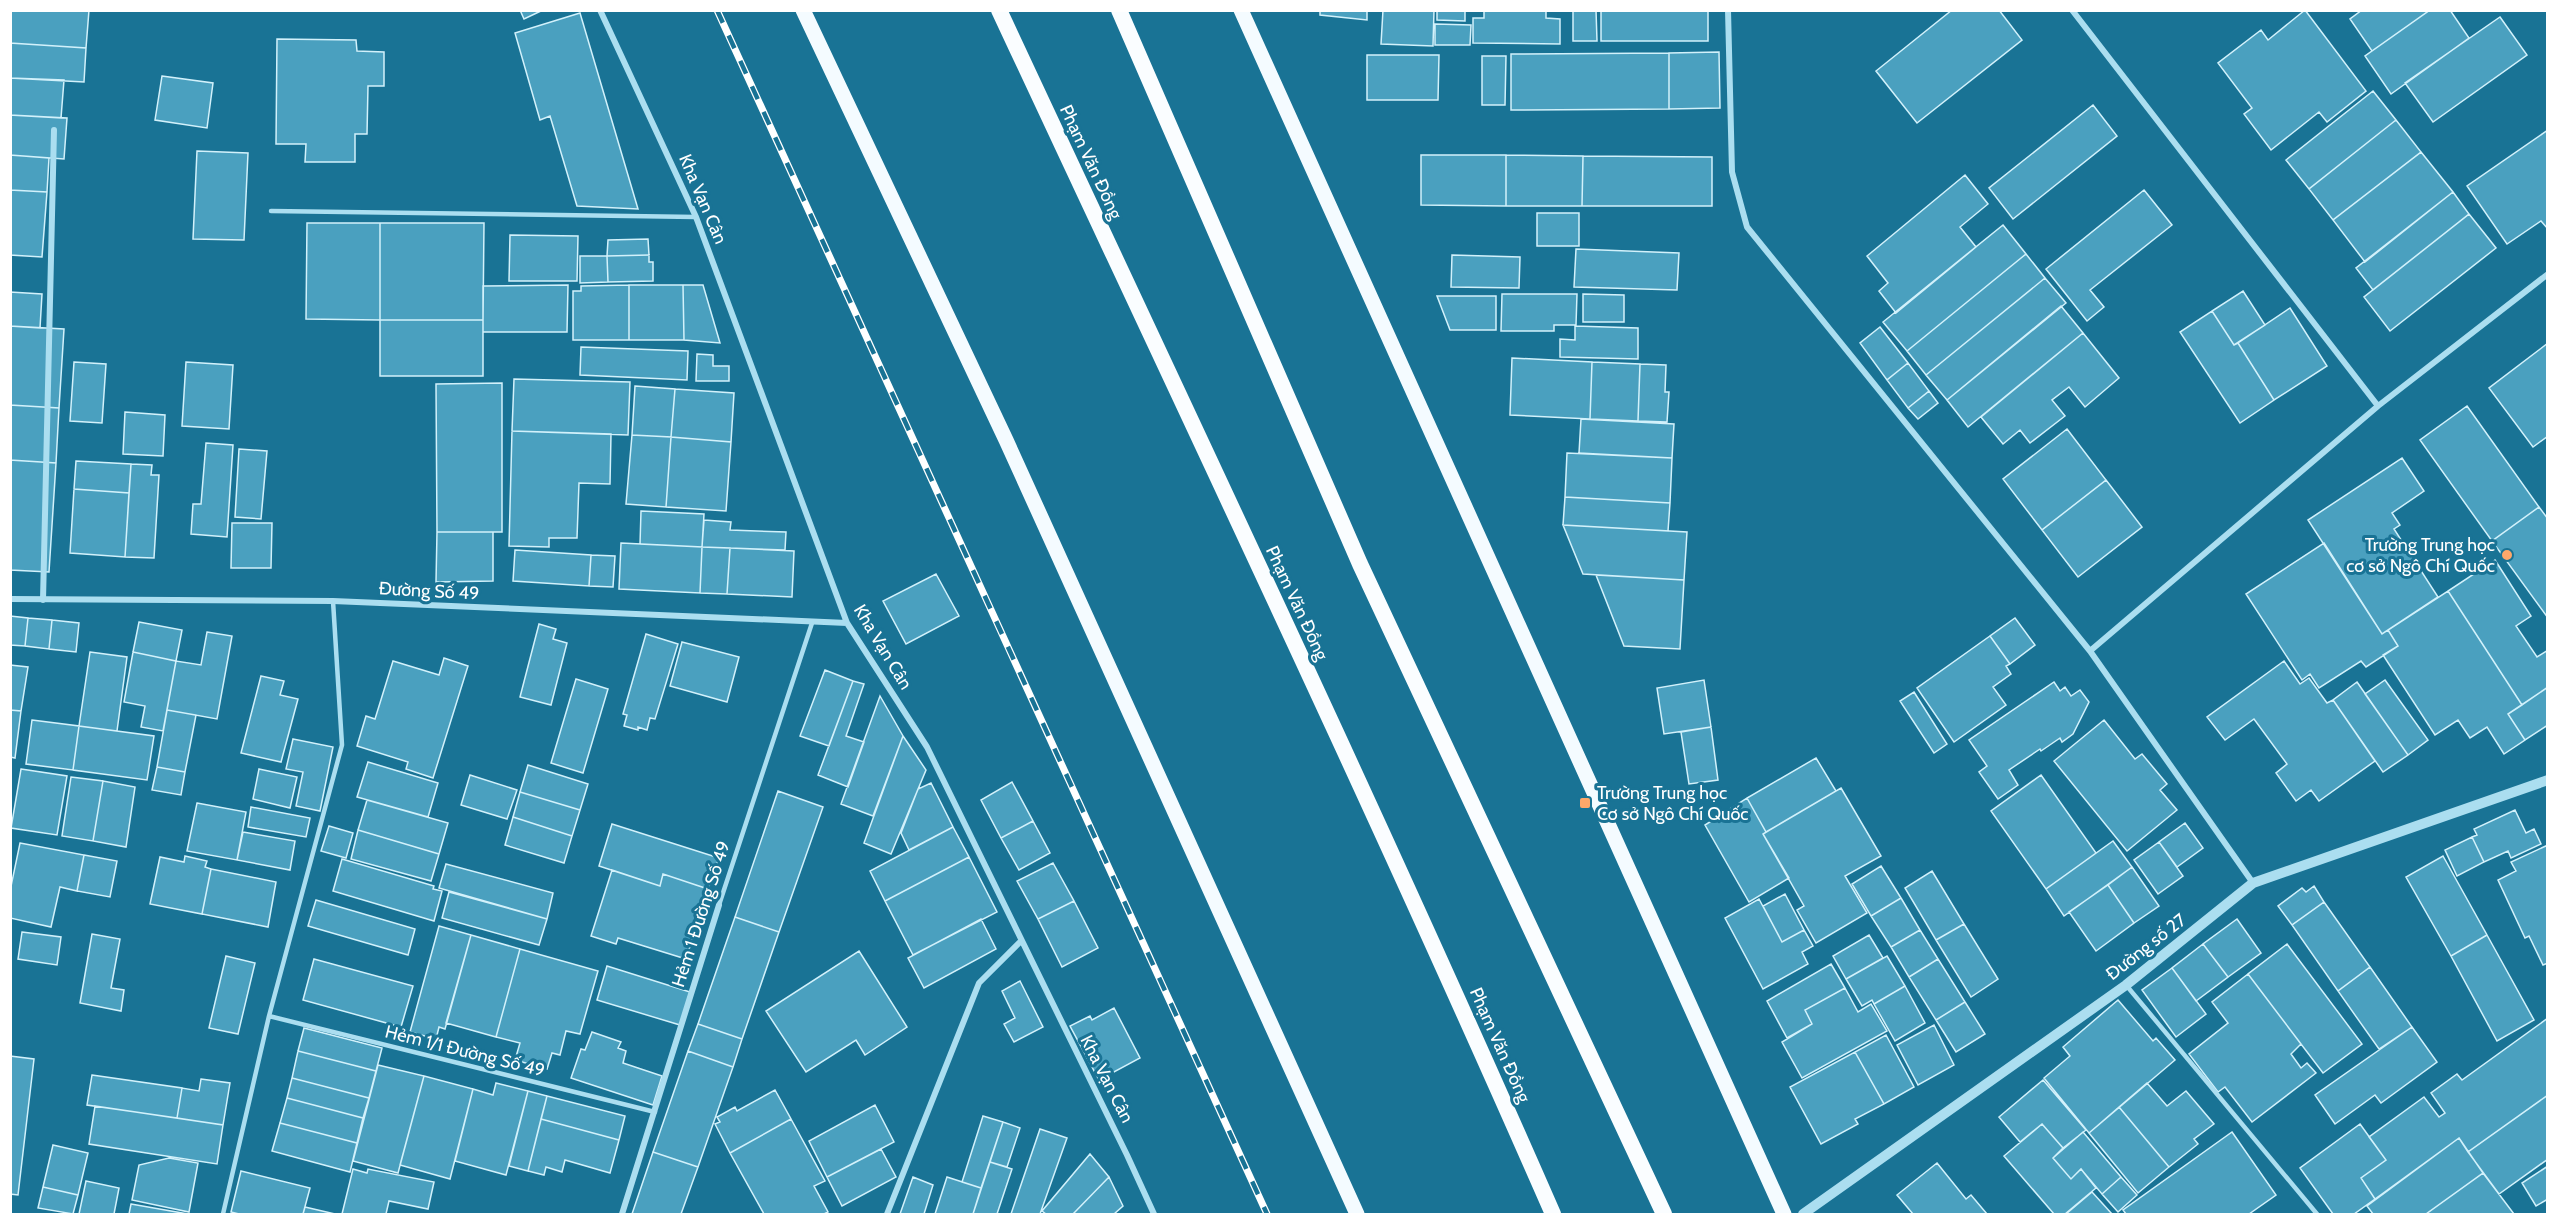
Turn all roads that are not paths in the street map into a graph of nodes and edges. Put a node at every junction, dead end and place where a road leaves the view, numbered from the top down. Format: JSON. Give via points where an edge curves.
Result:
{"nodes":[{"id":1,"x":600,"y":10,"type":"edge"},
{"id":2,"x":802,"y":10,"type":"edge"},
{"id":3,"x":999,"y":10,"type":"edge"},
{"id":4,"x":1119,"y":10,"type":"edge"},
{"id":5,"x":1241,"y":10,"type":"edge"},
{"id":6,"x":1728,"y":10,"type":"edge"},
{"id":7,"x":2072,"y":10,"type":"edge"},
{"id":8,"x":54,"y":130,"type":"dead end"},
{"id":9,"x":271,"y":211,"type":"dead end"},
{"id":10,"x":696,"y":217,"type":"junction"},
{"id":11,"x":2547,"y":274,"type":"edge"},
{"id":12,"x":2378,"y":406,"type":"junction"},
{"id":13,"x":10,"y":599,"type":"edge"},
{"id":14,"x":43,"y":600,"type":"junction"},
{"id":15,"x":333,"y":601,"type":"junction"},
{"id":16,"x":812,"y":623,"type":"junction"},
{"id":17,"x":847,"y":623,"type":"junction"},
{"id":18,"x":2090,"y":651,"type":"junction"},
{"id":19,"x":2547,"y":780,"type":"edge"},
{"id":20,"x":2253,"y":883,"type":"junction"},
{"id":21,"x":718,"y":904,"type":"joint"},
{"id":22,"x":1021,"y":941,"type":"junction"},
{"id":23,"x":2126,"y":985,"type":"junction"},
{"id":24,"x":269,"y":1016,"type":"junction"},
{"id":25,"x":655,"y":1112,"type":"junction"},
{"id":26,"x":223,"y":1215,"type":"edge"},
{"id":27,"x":622,"y":1215,"type":"edge"},
{"id":28,"x":886,"y":1215,"type":"edge"},
{"id":29,"x":1154,"y":1215,"type":"edge"},
{"id":30,"x":1357,"y":1215,"type":"edge"},
{"id":31,"x":1553,"y":1215,"type":"edge"},
{"id":32,"x":1664,"y":1215,"type":"edge"},
{"id":33,"x":1784,"y":1215,"type":"edge"},
{"id":34,"x":1803,"y":1215,"type":"edge"},
{"id":35,"x":2317,"y":1215,"type":"edge"}],
"edges":[{"from":1,"to":10,"type":"street","name":"Kha Vạn Cân"},
{"from":2,"to":30,"type":"main road","via":[[1006,440]]},
{"from":3,"to":31,"type":"highway","name":"Phạm Văn Đồng","via":[[1482,1052]]},
{"from":4,"to":32,"type":"highway","via":[[1360,564]]},
{"from":5,"to":33,"type":"main road"},
{"from":6,"to":18,"type":"street","via":[[1732,172],[1747,227]]},
{"from":7,"to":12,"type":"street"},
{"from":8,"to":14,"type":"street"},
{"from":9,"to":10,"type":"lane"},
{"from":10,"to":17,"type":"street","name":"Kha Vạn Cân"},
{"from":11,"to":12,"type":"street"},
{"from":12,"to":18,"type":"street"},
{"from":13,"to":14,"type":"street","name":"Đường Số 49"},
{"from":14,"to":15,"type":"street","name":"Đường Số 49"},
{"from":15,"to":16,"type":"street","name":"Đường Số 49"},
{"from":15,"to":24,"type":"lane","via":[[342,745]]},
{"from":16,"to":17,"type":"street","name":"Đường Số 49"},
{"from":16,"to":21,"type":"lane","name":"Hẻm 1 Đường Số 49"},
{"from":17,"to":22,"type":"street","name":"Kha Vạn Cân","via":[[927,747]]},
{"from":18,"to":20,"type":"street"},
{"from":19,"to":20,"type":"street","name":"Đường số 27"},
{"from":20,"to":23,"type":"street","name":"Đường số 27"},
{"from":21,"to":25,"type":"street","name":"Hẻm 1 Đường Số 49"},
{"from":22,"to":28,"type":"street","via":[[980,982]]},
{"from":22,"to":29,"type":"street","name":"Kha Vạn Cân"},
{"from":23,"to":34,"type":"street","name":"Đường số 27"},
{"from":23,"to":35,"type":"lane"},
{"from":24,"to":25,"type":"lane","name":"Hẻm 1/1 Đường Số 49"},
{"from":24,"to":26,"type":"lane"},
{"from":25,"to":27,"type":"street","name":"Hẻm 1 Đường Số 49"}]}
